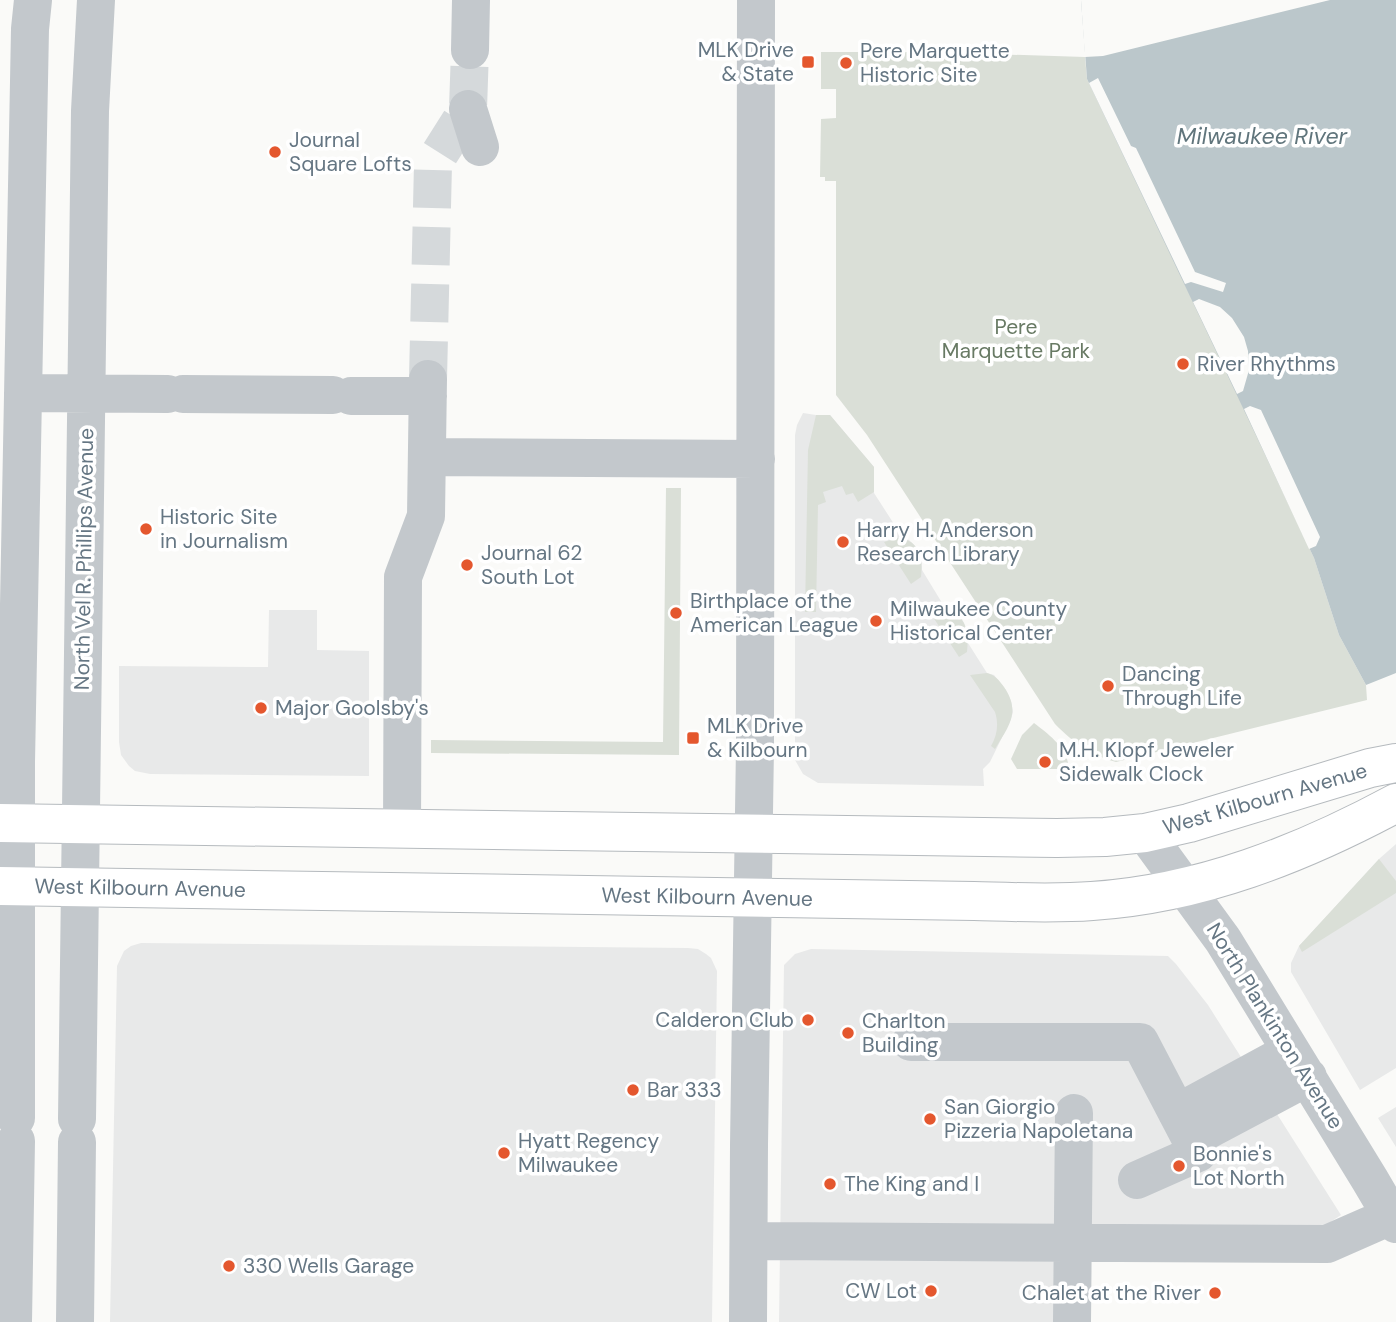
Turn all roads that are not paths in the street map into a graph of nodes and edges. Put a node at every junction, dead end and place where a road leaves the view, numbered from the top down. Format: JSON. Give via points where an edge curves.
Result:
{"nodes":[{"id":1,"x":33,"y":0,"type":"edge"},
{"id":2,"x":96,"y":0,"type":"edge"},
{"id":3,"x":471,"y":0,"type":"edge"},
{"id":4,"x":756,"y":0,"type":"edge"},
{"id":5,"x":470,"y":50,"type":"tunnel mouth"},
{"id":6,"x":468,"y":109,"type":"dead end"},
{"id":7,"x":29,"y":111,"type":"junction"},
{"id":8,"x":90,"y":111,"type":"junction"},
{"id":9,"x":480,"y":147,"type":"dead end"},
{"id":10,"x":23,"y":393,"type":"junction"},
{"id":11,"x":86,"y":393,"type":"junction"},
{"id":12,"x":427,"y":457,"type":"junction"},
{"id":13,"x":756,"y":459,"type":"junction"},
{"id":14,"x":1396,"y":763,"type":"edge"},
{"id":15,"x":1396,"y":803,"type":"edge"},
{"id":16,"x":8,"y":823,"type":"edge"},
{"id":17,"x":81,"y":824,"type":"junction"},
{"id":18,"x":402,"y":828,"type":"junction"},
{"id":19,"x":754,"y":833,"type":"junction"},
{"id":20,"x":1145,"y":833,"type":"junction"},
{"id":21,"x":8,"y":887,"type":"edge"},
{"id":22,"x":80,"y":887,"type":"junction"},
{"id":23,"x":1185,"y":887,"type":"junction"},
{"id":24,"x":753,"y":898,"type":"junction"},
{"id":25,"x":911,"y":1042,"type":"dead end"},
{"id":26,"x":1300,"y":1064,"type":"junction"},
{"id":27,"x":1074,"y":1113,"type":"dead end"},
{"id":28,"x":1184,"y":1126,"type":"junction"},
{"id":29,"x":1137,"y":1180,"type":"dead end"},
{"id":30,"x":1394,"y":1220,"type":"edge"},
{"id":31,"x":749,"y":1241,"type":"junction"},
{"id":32,"x":1073,"y":1243,"type":"junction"},
{"id":33,"x":13,"y":1322,"type":"edge"},
{"id":34,"x":75,"y":1322,"type":"edge"},
{"id":35,"x":748,"y":1322,"type":"edge"},
{"id":36,"x":1072,"y":1322,"type":"edge"}],
"edges":[{"from":1,"to":7,"type":"street"},
{"from":2,"to":8,"type":"street","name":"North Vel R. Phillips Avenue"},
{"from":3,"to":5,"type":"street"},
{"from":4,"to":13,"type":"street"},
{"from":6,"to":9,"type":"street"},
{"from":7,"to":8,"type":"street"},
{"from":7,"to":10,"type":"street"},
{"from":8,"to":11,"type":"street","name":"North Vel R. Phillips Avenue"},
{"from":10,"to":11,"type":"street"},
{"from":10,"to":16,"type":"street","via":[[16,742]]},
{"from":11,"to":12,"type":"street","via":[[342,396],[428,388]]},
{"from":11,"to":17,"type":"street","name":"North Vel R. Phillips Avenue"},
{"from":12,"to":13,"type":"street"},
{"from":12,"to":18,"type":"street","via":[[426,516],[403,577]]},
{"from":13,"to":19,"type":"street"},
{"from":14,"to":20,"type":"main road","name":"West Kilbourn Avenue"},
{"from":15,"to":23,"type":"main road","name":"West Kilbourn Avenue","via":[[1282,858]]},
{"from":16,"to":17,"type":"main road","name":"West Kilbourn Avenue"},
{"from":16,"to":21,"type":"street"},
{"from":17,"to":18,"type":"main road","name":"West Kilbourn Avenue"},
{"from":17,"to":22,"type":"street","name":"North Vel R. Phillips Avenue"},
{"from":18,"to":19,"type":"main road","name":"West Kilbourn Avenue"},
{"from":19,"to":20,"type":"main road","name":"West Kilbourn Avenue","via":[[1105,838]]},
{"from":19,"to":24,"type":"street"},
{"from":20,"to":23,"type":"street","name":"North Plankinton Avenue"},
{"from":21,"to":22,"type":"main road","name":"West Kilbourn Avenue"},
{"from":21,"to":33,"type":"street","via":[[16,1129]]},
{"from":22,"to":24,"type":"main road","name":"West Kilbourn Avenue"},
{"from":22,"to":34,"type":"street","name":"North Vel R. Phillips Avenue"},
{"from":23,"to":24,"type":"main road","name":"West Kilbourn Avenue","via":[[1090,901]]},
{"from":23,"to":26,"type":"street","name":"North Plankinton Avenue"},
{"from":24,"to":31,"type":"street"},
{"from":25,"to":28,"type":"street","via":[[1140,1042]]},
{"from":26,"to":28,"type":"street"},
{"from":26,"to":30,"type":"street","name":"North Plankinton Avenue"},
{"from":27,"to":32,"type":"street"},
{"from":28,"to":29,"type":"street","via":[[1198,1153]]},
{"from":30,"to":32,"type":"street","via":[[1327,1244]]},
{"from":31,"to":32,"type":"street"},
{"from":31,"to":35,"type":"street"},
{"from":32,"to":36,"type":"street"}]}
